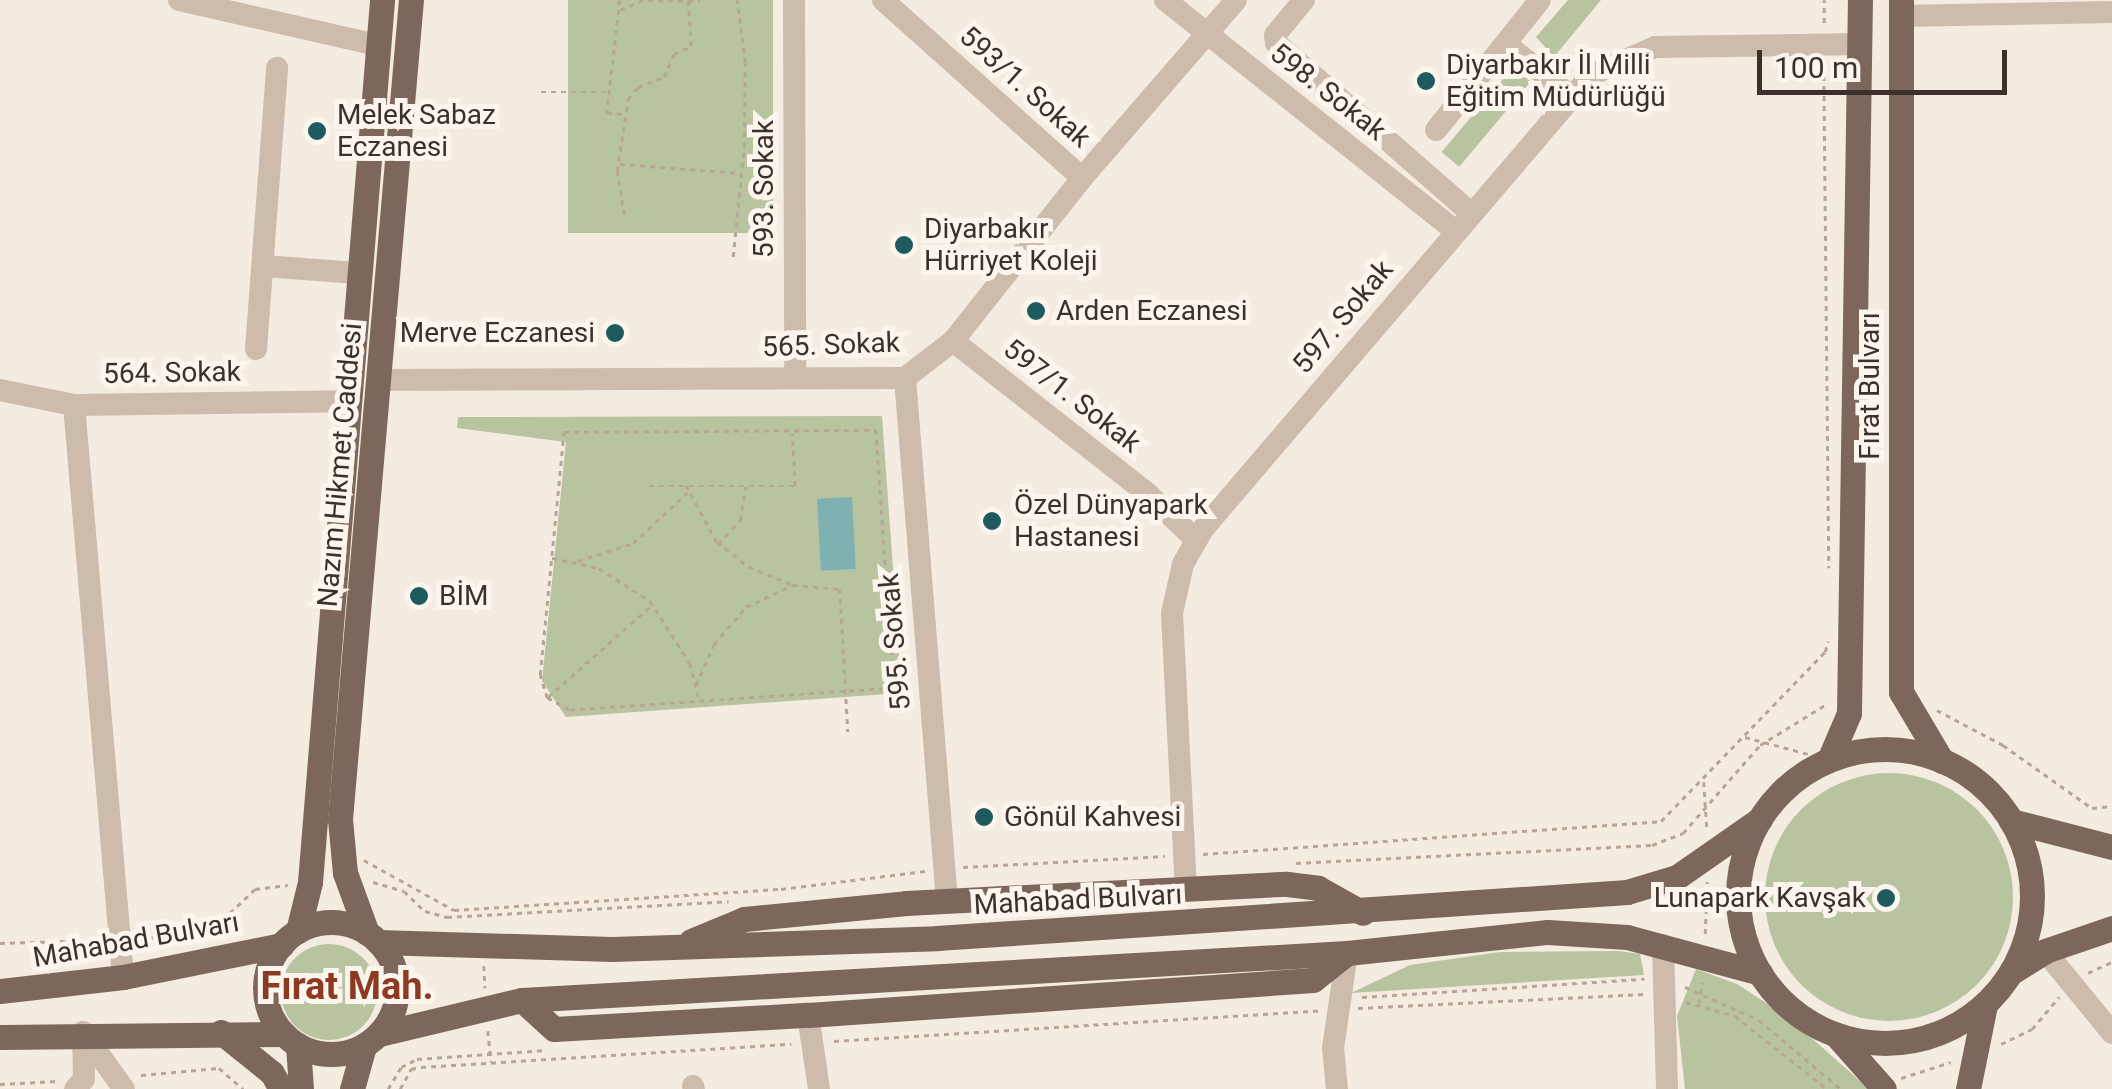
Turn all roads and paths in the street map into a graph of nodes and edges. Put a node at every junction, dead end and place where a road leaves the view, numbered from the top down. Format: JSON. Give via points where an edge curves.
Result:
{"nodes":[{"id":1,"x":179,"y":0,"type":"edge"},
{"id":2,"x":382,"y":0,"type":"edge"},
{"id":3,"x":411,"y":0,"type":"edge"},
{"id":4,"x":620,"y":0,"type":"edge"},
{"id":5,"x":646,"y":0,"type":"edge"},
{"id":6,"x":700,"y":0,"type":"edge"},
{"id":7,"x":737,"y":0,"type":"edge"},
{"id":8,"x":794,"y":0,"type":"edge"},
{"id":9,"x":883,"y":0,"type":"edge"},
{"id":10,"x":1165,"y":0,"type":"edge"},
{"id":11,"x":1236,"y":0,"type":"edge"},
{"id":12,"x":1304,"y":0,"type":"edge"},
{"id":13,"x":1540,"y":0,"type":"edge"},
{"id":14,"x":1824,"y":0,"type":"edge"},
{"id":15,"x":1860,"y":0,"type":"edge"},
{"id":16,"x":688,"y":1,"type":"edge"},
{"id":17,"x":1901,"y":8,"type":"edge"},
{"id":18,"x":910,"y":9,"type":"edge"},
{"id":19,"x":618,"y":11,"type":"junction"},
{"id":20,"x":2112,"y":12,"type":"edge"},
{"id":21,"x":1208,"y":35,"type":"junction"},
{"id":22,"x":378,"y":44,"type":"junction"},
{"id":23,"x":1506,"y":44,"type":"junction"},
{"id":24,"x":1824,"y":44,"type":"junction"},
{"id":25,"x":1860,"y":44,"type":"junction"},
{"id":26,"x":277,"y":68,"type":"dead end"},
{"id":27,"x":541,"y":92,"type":"dead end"},
{"id":28,"x":608,"y":92,"type":"junction"},
{"id":29,"x":1572,"y":97,"type":"junction"},
{"id":30,"x":625,"y":114,"type":"junction"},
{"id":31,"x":1436,"y":130,"type":"dead end"},
{"id":32,"x":620,"y":164,"type":"junction"},
{"id":33,"x":742,"y":173,"type":"junction"},
{"id":34,"x":1082,"y":178,"type":"junction"},
{"id":35,"x":1471,"y":213,"type":"junction"},
{"id":36,"x":624,"y":215,"type":"dead end"},
{"id":37,"x":1455,"y":231,"type":"junction"},
{"id":38,"x":733,"y":257,"type":"dead end"},
{"id":39,"x":264,"y":266,"type":"junction"},
{"id":40,"x":357,"y":274,"type":"junction"},
{"id":41,"x":954,"y":340,"type":"junction"},
{"id":42,"x":256,"y":348,"type":"dead end"},
{"id":43,"x":795,"y":378,"type":"junction"},
{"id":44,"x":904,"y":378,"type":"junction"},
{"id":45,"x":378,"y":380,"type":"junction"},
{"id":46,"x":0,"y":390,"type":"edge"},
{"id":47,"x":346,"y":401,"type":"junction"},
{"id":48,"x":74,"y":404,"type":"junction"},
{"id":49,"x":792,"y":431,"type":"junction"},
{"id":50,"x":686,"y":485,"type":"junction"},
{"id":51,"x":650,"y":486,"type":"dead end"},
{"id":52,"x":746,"y":486,"type":"junction"},
{"id":53,"x":688,"y":492,"type":"junction"},
{"id":54,"x":1196,"y":540,"type":"junction"},
{"id":55,"x":718,"y":544,"type":"junction"},
{"id":56,"x":550,"y":558,"type":"junction"},
{"id":57,"x":576,"y":561,"type":"junction"},
{"id":58,"x":1829,"y":574,"type":"dead end"},
{"id":59,"x":793,"y":584,"type":"junction"},
{"id":60,"x":653,"y":604,"type":"junction"},
{"id":61,"x":1830,"y":634,"type":"dead end"},
{"id":62,"x":696,"y":685,"type":"junction"},
{"id":63,"x":1850,"y":689,"type":"junction"},
{"id":64,"x":845,"y":691,"type":"junction"},
{"id":65,"x":547,"y":698,"type":"junction"},
{"id":66,"x":699,"y":700,"type":"junction"},
{"id":67,"x":1932,"y":708,"type":"dead end"},
{"id":68,"x":848,"y":732,"type":"dead end"},
{"id":69,"x":1744,"y":736,"type":"junction"},
{"id":70,"x":1760,"y":745,"type":"junction"},
{"id":71,"x":1829,"y":760,"type":"junction"},
{"id":72,"x":1942,"y":760,"type":"junction"},
{"id":73,"x":1704,"y":781,"type":"junction"},
{"id":74,"x":2112,"y":806,"type":"edge"},
{"id":75,"x":1707,"y":809,"type":"junction"},
{"id":76,"x":1760,"y":819,"type":"junction"},
{"id":77,"x":2012,"y":821,"type":"junction"},
{"id":78,"x":2112,"y":847,"type":"edge"},
{"id":79,"x":1184,"y":856,"type":"junction"},
{"id":80,"x":1708,"y":856,"type":"junction"},
{"id":81,"x":344,"y":862,"type":"junction"},
{"id":82,"x":1281,"y":864,"type":"dead end"},
{"id":83,"x":944,"y":868,"type":"junction"},
{"id":84,"x":310,"y":882,"type":"junction"},
{"id":85,"x":1186,"y":890,"type":"junction"},
{"id":86,"x":809,"y":895,"type":"dead end"},
{"id":87,"x":947,"y":901,"type":"junction"},
{"id":88,"x":1364,"y":913,"type":"junction"},
{"id":89,"x":2112,"y":928,"type":"edge"},
{"id":90,"x":373,"y":937,"type":"junction"},
{"id":91,"x":290,"y":938,"type":"junction"},
{"id":92,"x":118,"y":939,"type":"junction"},
{"id":93,"x":0,"y":943,"type":"edge"},
{"id":94,"x":1663,"y":945,"type":"junction"},
{"id":95,"x":680,"y":946,"type":"junction"},
{"id":96,"x":2045,"y":951,"type":"junction"},
{"id":97,"x":1348,"y":953,"type":"junction"},
{"id":98,"x":1705,"y":955,"type":"junction"},
{"id":99,"x":2012,"y":972,"type":"junction"},
{"id":100,"x":1760,"y":973,"type":"junction"},
{"id":101,"x":0,"y":975,"type":"edge"},
{"id":102,"x":123,"y":977,"type":"junction"},
{"id":103,"x":53,"y":987,"type":"junction"},
{"id":104,"x":1664,"y":988,"type":"junction"},
{"id":105,"x":0,"y":991,"type":"edge"},
{"id":106,"x":1702,"y":994,"type":"junction"},
{"id":107,"x":522,"y":1000,"type":"junction"},
{"id":108,"x":1304,"y":1002,"type":"dead end"},
{"id":109,"x":1340,"y":1004,"type":"junction"},
{"id":110,"x":1699,"y":1004,"type":"junction"},
{"id":111,"x":1985,"y":1005,"type":"junction"},
{"id":112,"x":876,"y":1029,"type":"dead end"},
{"id":113,"x":811,"y":1030,"type":"junction"},
{"id":114,"x":858,"y":1030,"type":"dead end"},
{"id":115,"x":83,"y":1032,"type":"junction"},
{"id":116,"x":221,"y":1032,"type":"junction"},
{"id":117,"x":2112,"y":1033,"type":"edge"},
{"id":118,"x":1836,"y":1035,"type":"junction"},
{"id":119,"x":0,"y":1036,"type":"edge"},
{"id":120,"x":291,"y":1040,"type":"junction"},
{"id":121,"x":372,"y":1040,"type":"junction"},
{"id":122,"x":0,"y":1053,"type":"edge"},
{"id":123,"x":75,"y":1089,"type":"edge"},
{"id":124,"x":124,"y":1089,"type":"edge"},
{"id":125,"x":281,"y":1089,"type":"edge"},
{"id":126,"x":301,"y":1089,"type":"edge"},
{"id":127,"x":352,"y":1089,"type":"edge"},
{"id":128,"x":388,"y":1089,"type":"edge"},
{"id":129,"x":400,"y":1089,"type":"edge"},
{"id":130,"x":819,"y":1089,"type":"edge"},
{"id":131,"x":1337,"y":1089,"type":"edge"},
{"id":132,"x":1667,"y":1089,"type":"edge"},
{"id":133,"x":1827,"y":1089,"type":"edge"},
{"id":134,"x":1840,"y":1089,"type":"edge"},
{"id":135,"x":1884,"y":1089,"type":"edge"},
{"id":136,"x":1968,"y":1089,"type":"edge"}],
"edges":[{"from":1,"to":22,"type":"street"},
{"from":2,"to":22,"type":"main road","name":"Nazım Hikmet Caddesi"},
{"from":3,"to":45,"type":"main road","name":"Nazım Hikmet Caddesi"},
{"from":4,"to":19,"type":"path"},
{"from":5,"to":16,"type":"path"},
{"from":5,"to":19,"type":"path"},
{"from":6,"to":16,"type":"path"},
{"from":7,"to":33,"type":"path","via":[[745,63]]},
{"from":8,"to":43,"type":"street","name":"593. Sokak"},
{"from":9,"to":18,"type":"street","name":"593/1. Sokak"},
{"from":10,"to":21,"type":"street","name":"598. Sokak"},
{"from":11,"to":21,"type":"street","name":"565. Sokak"},
{"from":12,"to":35,"type":"street","via":[[1275,34],[1276,43]]},
{"from":13,"to":23,"type":"street"},
{"from":14,"to":24,"type":"path"},
{"from":15,"to":25,"type":"main road","name":"Fırat Bulvarı"},
{"from":16,"to":30,"type":"path","via":[[690,46],[674,54],[664,77],[638,87]]},
{"from":17,"to":20,"type":"street"},
{"from":17,"to":72,"type":"main road","name":"Fırat Bulvarı","via":[[1901,692]]},
{"from":18,"to":34,"type":"street","name":"593/1. Sokak"},
{"from":19,"to":28,"type":"path"},
{"from":21,"to":34,"type":"street","name":"565. Sokak"},
{"from":21,"to":37,"type":"street","name":"598. Sokak"},
{"from":22,"to":40,"type":"main road","name":"Nazım Hikmet Caddesi"},
{"from":23,"to":29,"type":"street"},
{"from":23,"to":31,"type":"street"},
{"from":24,"to":25,"type":"street","name":"597. Sokak"},
{"from":24,"to":29,"type":"street","name":"597. Sokak","via":[[1655,47],[1618,59]]},
{"from":24,"to":58,"type":"path"},
{"from":25,"to":63,"type":"main road","name":"Fırat Bulvarı"},
{"from":26,"to":39,"type":"street"},
{"from":27,"to":28,"type":"path"},
{"from":28,"to":30,"type":"path","via":[[607,112]]},
{"from":29,"to":35,"type":"street","name":"597. Sokak"},
{"from":30,"to":32,"type":"path"},
{"from":32,"to":33,"type":"path","via":[[675,163]]},
{"from":32,"to":36,"type":"path"},
{"from":33,"to":38,"type":"path"},
{"from":34,"to":41,"type":"street","name":"565. Sokak"},
{"from":35,"to":37,"type":"street","name":"597. Sokak"},
{"from":37,"to":54,"type":"street","name":"597. Sokak"},
{"from":39,"to":40,"type":"street"},
{"from":39,"to":42,"type":"street"},
{"from":40,"to":47,"type":"main road","name":"Nazım Hikmet Caddesi"},
{"from":41,"to":44,"type":"street","name":"565. Sokak"},
{"from":41,"to":54,"type":"street","name":"597/1. Sokak"},
{"from":43,"to":44,"type":"street","name":"565. Sokak"},
{"from":43,"to":45,"type":"street","name":"565. Sokak"},
{"from":44,"to":83,"type":"street","name":"595. Sokak"},
{"from":45,"to":81,"type":"main road","name":"Nazım Hikmet Caddesi"},
{"from":46,"to":48,"type":"street","name":"564. Sokak"},
{"from":47,"to":48,"type":"street","name":"564. Sokak"},
{"from":47,"to":84,"type":"main road","name":"Nazım Hikmet Caddesi"},
{"from":48,"to":92,"type":"street"},
{"from":49,"to":52,"type":"path","via":[[795,486]]},
{"from":49,"to":56,"type":"path","via":[[564,432]]},
{"from":49,"to":64,"type":"path","via":[[876,430],[894,688]]},
{"from":50,"to":51,"type":"path"},
{"from":50,"to":52,"type":"path"},
{"from":50,"to":53,"type":"path"},
{"from":52,"to":55,"type":"path","via":[[740,520]]},
{"from":53,"to":55,"type":"path"},
{"from":53,"to":57,"type":"path","via":[[632,544]]},
{"from":54,"to":79,"type":"street","name":"597. Sokak","via":[[1172,613]]},
{"from":55,"to":59,"type":"path","via":[[749,567]]},
{"from":56,"to":57,"type":"path"},
{"from":56,"to":65,"type":"path","via":[[540,675]]},
{"from":57,"to":60,"type":"path","via":[[624,581]]},
{"from":59,"to":62,"type":"path","via":[[746,607]]},
{"from":59,"to":64,"type":"path","via":[[840,589]]},
{"from":60,"to":62,"type":"path","via":[[680,642]]},
{"from":60,"to":65,"type":"path"},
{"from":61,"to":69,"type":"path","via":[[1825,652]]},
{"from":62,"to":66,"type":"path"},
{"from":63,"to":70,"type":"path"},
{"from":63,"to":71,"type":"main road","name":"Fırat Bulvarı","via":[[1849,714]]},
{"from":64,"to":66,"type":"path"},
{"from":64,"to":68,"type":"path"},
{"from":65,"to":66,"type":"path","via":[[570,710]]},
{"from":67,"to":74,"type":"path","via":[[2003,744],[2092,808]]},
{"from":69,"to":70,"type":"path"},
{"from":69,"to":73,"type":"path"},
{"from":70,"to":71,"type":"path"},
{"from":70,"to":75,"type":"path"},
{"from":71,"to":72,"type":"main road","via":[[1886,750]]},
{"from":71,"to":76,"type":"main road","via":[[1790,784]]},
{"from":72,"to":77,"type":"main road","via":[[1982,785]]},
{"from":73,"to":75,"type":"path"},
{"from":73,"to":79,"type":"path","via":[[1661,821],[1632,826]]},
{"from":75,"to":80,"type":"path"},
{"from":75,"to":82,"type":"path","via":[[1683,833],[1652,845]]},
{"from":76,"to":80,"type":"main road","name":"Mahabad Bulvarı"},
{"from":76,"to":100,"type":"main road","via":[[1744,856],[1738,896],[1744,936]]},
{"from":77,"to":78,"type":"main road"},
{"from":77,"to":99,"type":"main road","via":[[2032,896],[2027,936]]},
{"from":79,"to":83,"type":"path"},
{"from":79,"to":85,"type":"street","name":"597. Sokak"},
{"from":80,"to":88,"type":"main road","name":"Mahabad Bulvarı","via":[[1677,877],[1627,892]]},
{"from":80,"to":98,"type":"path"},
{"from":81,"to":83,"type":"path","via":[[402,876],[418,894],[454,910],[780,889]]},
{"from":81,"to":86,"type":"path","via":[[446,917]]},
{"from":81,"to":90,"type":"main road","name":"Nazım Hikmet Caddesi"},
{"from":83,"to":87,"type":"street","name":"595. Sokak"},
{"from":84,"to":91,"type":"main road","name":"Nazım Hikmet Caddesi"},
{"from":84,"to":92,"type":"path","via":[[255,889],[215,927],[193,936]]},
{"from":85,"to":87,"type":"main road"},
{"from":85,"to":88,"type":"main road","via":[[1318,888]]},
{"from":87,"to":95,"type":"main road","via":[[744,918]]},
{"from":88,"to":95,"type":"main road","name":"Mahabad Bulvarı"},
{"from":89,"to":96,"type":"main road"},
{"from":90,"to":91,"type":"main road","via":[[333,922]]},
{"from":90,"to":95,"type":"main road","name":"Mahabad Bulvarı"},
{"from":90,"to":121,"type":"main road","via":[[397,978],[391,1017]]},
{"from":91,"to":102,"type":"main road","name":"Mahabad Bulvarı"},
{"from":91,"to":120,"type":"main road","via":[[266,980],[266,1000]]},
{"from":92,"to":93,"type":"path"},
{"from":92,"to":102,"type":"street"},
{"from":94,"to":97,"type":"main road","via":[[1596,932],[1548,932]]},
{"from":94,"to":98,"type":"main road"},
{"from":94,"to":104,"type":"street"},
{"from":96,"to":99,"type":"main road"},
{"from":96,"to":117,"type":"street"},
{"from":97,"to":107,"type":"main road"},
{"from":97,"to":109,"type":"street"},
{"from":97,"to":113,"type":"main road","via":[[1313,980]]},
{"from":98,"to":100,"type":"main road"},
{"from":98,"to":106,"type":"path"},
{"from":99,"to":111,"type":"main road"},
{"from":100,"to":118,"type":"main road","via":[[1780,999]]},
{"from":101,"to":103,"type":"main road"},
{"from":102,"to":103,"type":"main road","name":"Mahabad Bulvarı"},
{"from":103,"to":105,"type":"main road","name":"Mahabad Bulvarı"},
{"from":104,"to":106,"type":"path"},
{"from":104,"to":109,"type":"path"},
{"from":104,"to":109,"type":"path"},
{"from":104,"to":110,"type":"path"},
{"from":104,"to":132,"type":"street"},
{"from":106,"to":110,"type":"path"},
{"from":106,"to":134,"type":"path","via":[[1759,1020]]},
{"from":107,"to":113,"type":"main road","via":[[554,1029]]},
{"from":107,"to":121,"type":"main road"},
{"from":108,"to":112,"type":"path"},
{"from":109,"to":113,"type":"path"},
{"from":109,"to":131,"type":"street","via":[[1333,1048]]},
{"from":110,"to":133,"type":"path","via":[[1768,1038]]},
{"from":111,"to":118,"type":"main road","via":[[1959,1024],[1914,1040],[1866,1043]]},
{"from":111,"to":136,"type":"main road"},
{"from":113,"to":114,"type":"path"},
{"from":113,"to":128,"type":"path","via":[[418,1059],[401,1067]]},
{"from":113,"to":129,"type":"path","via":[[421,1067],[411,1069]]},
{"from":113,"to":130,"type":"street"},
{"from":115,"to":116,"type":"main road"},
{"from":115,"to":119,"type":"main road"},
{"from":115,"to":122,"type":"main road"},
{"from":115,"to":123,"type":"street","via":[[84,1080]]},
{"from":115,"to":124,"type":"street"},
{"from":116,"to":120,"type":"main road"},
{"from":116,"to":125,"type":"main road","via":[[248,1050]]},
{"from":118,"to":135,"type":"main road"},
{"from":120,"to":121,"type":"main road","via":[[331,1054]]},
{"from":120,"to":126,"type":"main road"},
{"from":121,"to":127,"type":"main road"}]}
